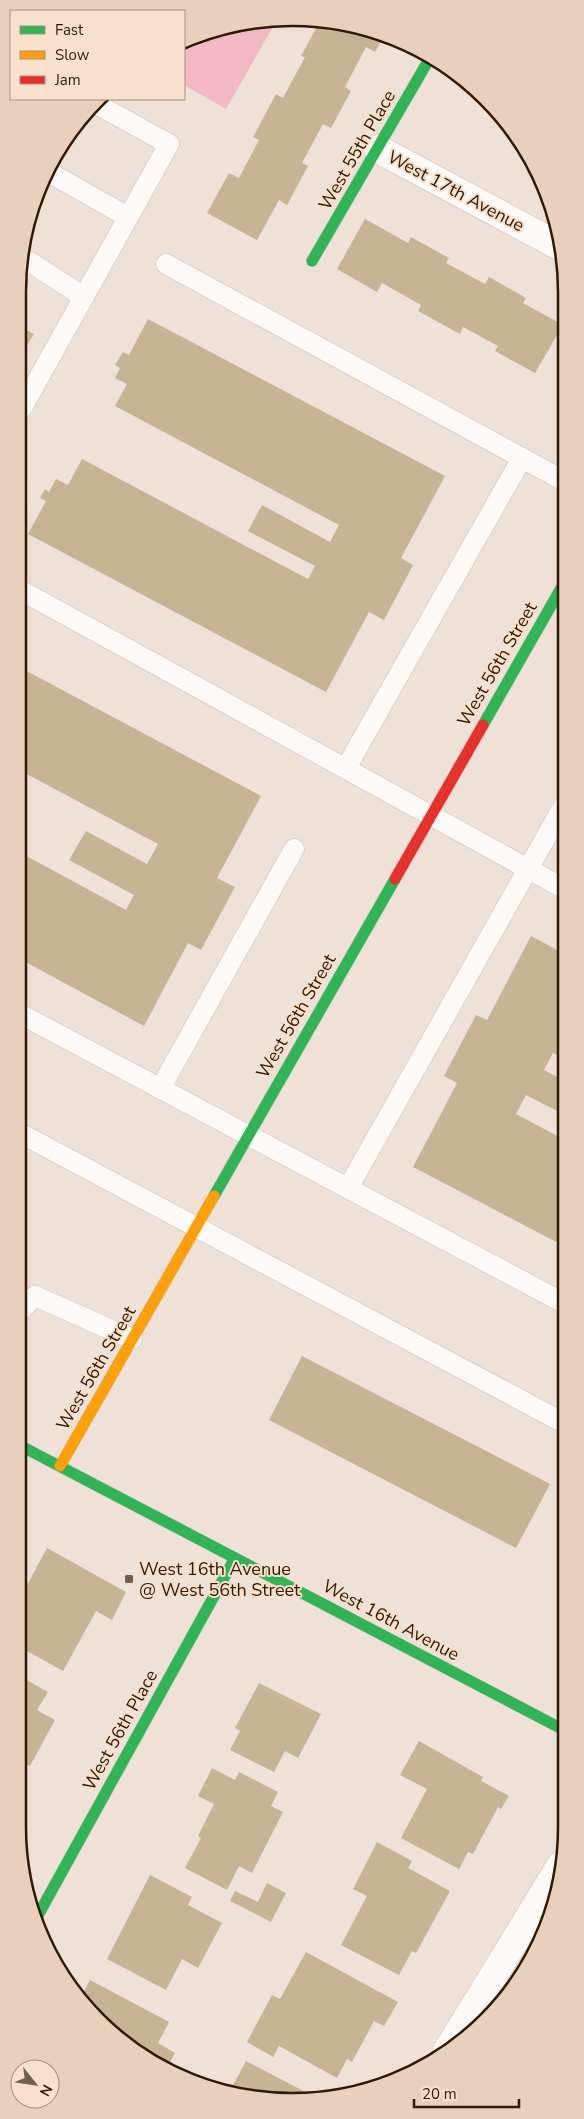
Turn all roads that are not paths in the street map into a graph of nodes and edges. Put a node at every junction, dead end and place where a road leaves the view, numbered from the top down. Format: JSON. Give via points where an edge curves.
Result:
{"nodes":[{"id":1,"x":428,"y":64,"type":"edge"},
{"id":2,"x":101,"y":107,"type":"edge"},
{"id":3,"x":378,"y":148,"type":"junction"},
{"id":4,"x":53,"y":176,"type":"edge"},
{"id":5,"x":128,"y":217,"type":"junction"},
{"id":6,"x":553,"y":243,"type":"edge"},
{"id":7,"x":312,"y":261,"type":"dead end"},
{"id":8,"x":30,"y":262,"type":"dead end"},
{"id":9,"x":166,"y":264,"type":"dead end"},
{"id":10,"x":84,"y":297,"type":"junction"},
{"id":11,"x":26,"y":401,"type":"edge"},
{"id":12,"x":522,"y":458,"type":"junction"},
{"id":13,"x":558,"y":478,"type":"edge"},
{"id":14,"x":26,"y":593,"type":"edge"},
{"id":15,"x":558,"y":593,"type":"edge"},
{"id":16,"x":346,"y":768,"type":"junction"},
{"id":17,"x":431,"y":815,"type":"junction"},
{"id":18,"x":558,"y":816,"type":"edge"},
{"id":19,"x":294,"y":849,"type":"dead end"},
{"id":20,"x":528,"y":869,"type":"junction"},
{"id":21,"x":558,"y":885,"type":"edge"},
{"id":22,"x":26,"y":1017,"type":"edge"},
{"id":23,"x":160,"y":1089,"type":"junction"},
{"id":24,"x":248,"y":1135,"type":"junction"},
{"id":25,"x":26,"y":1136,"type":"edge"},
{"id":26,"x":348,"y":1188,"type":"junction"},
{"id":27,"x":196,"y":1227,"type":"junction"},
{"id":28,"x":558,"y":1300,"type":"edge"},
{"id":29,"x":26,"y":1305,"type":"edge"},
{"id":30,"x":132,"y":1339,"type":"junction"},
{"id":31,"x":558,"y":1420,"type":"edge"},
{"id":32,"x":26,"y":1449,"type":"edge"},
{"id":33,"x":60,"y":1466,"type":"junction"},
{"id":34,"x":235,"y":1558,"type":"junction"},
{"id":35,"x":558,"y":1726,"type":"edge"},
{"id":36,"x":553,"y":1878,"type":"edge"},
{"id":37,"x":40,"y":1912,"type":"edge"},
{"id":38,"x":456,"y":2036,"type":"edge"}],
"edges":[{"from":1,"to":3,"type":"street","name":"West 55th Place"},
{"from":2,"to":5,"type":"lane","via":[[169,144]]},
{"from":3,"to":6,"type":"street","name":"West 17th Avenue"},
{"from":3,"to":7,"type":"street","name":"West 55th Place"},
{"from":4,"to":5,"type":"lane"},
{"from":5,"to":10,"type":"lane"},
{"from":8,"to":10,"type":"lane"},
{"from":9,"to":12,"type":"lane"},
{"from":10,"to":11,"type":"lane"},
{"from":12,"to":13,"type":"lane"},
{"from":12,"to":16,"type":"lane"},
{"from":14,"to":16,"type":"lane"},
{"from":15,"to":17,"type":"street","name":"West 56th Street"},
{"from":16,"to":17,"type":"lane"},
{"from":17,"to":20,"type":"lane"},
{"from":17,"to":24,"type":"street","name":"West 56th Street"},
{"from":18,"to":20,"type":"lane"},
{"from":19,"to":23,"type":"lane"},
{"from":20,"to":21,"type":"lane"},
{"from":20,"to":26,"type":"lane"},
{"from":22,"to":23,"type":"lane"},
{"from":23,"to":24,"type":"lane"},
{"from":24,"to":26,"type":"lane"},
{"from":24,"to":27,"type":"street","name":"West 56th Street"},
{"from":25,"to":27,"type":"lane"},
{"from":26,"to":28,"type":"lane"},
{"from":27,"to":30,"type":"street","name":"West 56th Street"},
{"from":27,"to":31,"type":"lane"},
{"from":29,"to":30,"type":"lane","via":[[35,1296]]},
{"from":30,"to":33,"type":"street","name":"West 56th Street"},
{"from":32,"to":33,"type":"street","name":"West 16th Avenue"},
{"from":33,"to":34,"type":"street","name":"West 16th Avenue"},
{"from":34,"to":35,"type":"street","name":"West 16th Avenue"},
{"from":34,"to":37,"type":"street","name":"West 56th Place"},
{"from":36,"to":38,"type":"street"}]}
